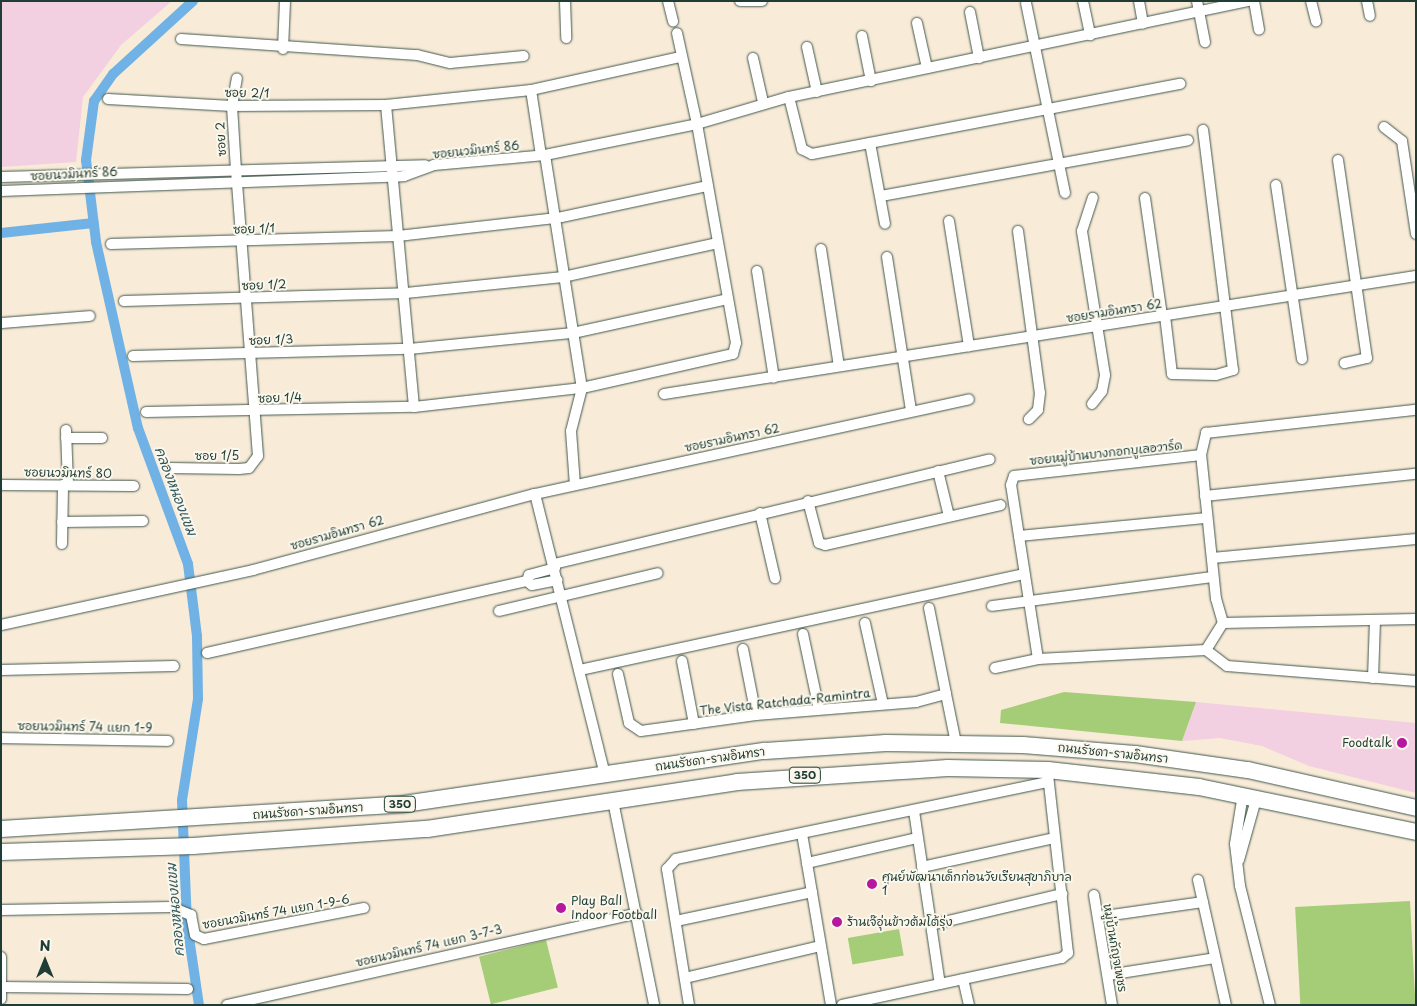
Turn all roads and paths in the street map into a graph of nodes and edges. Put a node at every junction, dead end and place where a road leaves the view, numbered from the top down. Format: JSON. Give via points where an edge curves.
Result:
{"nodes":[{"id":1,"x":285,"y":1,"type":"edge"},
{"id":2,"x":565,"y":1,"type":"edge"},
{"id":3,"x":668,"y":1,"type":"edge"},
{"id":4,"x":740,"y":1,"type":"edge"},
{"id":5,"x":762,"y":1,"type":"edge"},
{"id":6,"x":1083,"y":1,"type":"edge"},
{"id":7,"x":1139,"y":1,"type":"edge"},
{"id":8,"x":1250,"y":1,"type":"edge"},
{"id":9,"x":1254,"y":1,"type":"edge"},
{"id":10,"x":1311,"y":1,"type":"edge"},
{"id":11,"x":1367,"y":1,"type":"edge"},
{"id":12,"x":1026,"y":3,"type":"dead end"},
{"id":13,"x":1198,"y":6,"type":"edge"},
{"id":14,"x":970,"y":12,"type":"dead end"},
{"id":15,"x":1370,"y":16,"type":"dead end"},
{"id":16,"x":673,"y":21,"type":"dead end"},
{"id":17,"x":1316,"y":21,"type":"dead end"},
{"id":18,"x":917,"y":23,"type":"dead end"},
{"id":19,"x":1143,"y":24,"type":"junction"},
{"id":20,"x":1260,"y":30,"type":"dead end"},
{"id":21,"x":676,"y":33,"type":"dead end"},
{"id":22,"x":1090,"y":35,"type":"junction"},
{"id":23,"x":862,"y":36,"type":"dead end"},
{"id":24,"x":566,"y":38,"type":"dead end"},
{"id":25,"x":181,"y":39,"type":"dead end"},
{"id":26,"x":1205,"y":42,"type":"dead end"},
{"id":27,"x":807,"y":47,"type":"dead end"},
{"id":28,"x":1035,"y":47,"type":"junction"},
{"id":29,"x":282,"y":49,"type":"junction"},
{"id":30,"x":524,"y":56,"type":"dead end"},
{"id":31,"x":680,"y":57,"type":"junction"},
{"id":32,"x":753,"y":58,"type":"dead end"},
{"id":33,"x":979,"y":58,"type":"junction"},
{"id":34,"x":926,"y":68,"type":"junction"},
{"id":35,"x":237,"y":78,"type":"dead end"},
{"id":36,"x":872,"y":81,"type":"junction"},
{"id":37,"x":1180,"y":84,"type":"dead end"},
{"id":38,"x":532,"y":90,"type":"junction"},
{"id":39,"x":817,"y":92,"type":"junction"},
{"id":40,"x":789,"y":97,"type":"junction"},
{"id":41,"x":108,"y":99,"type":"dead end"},
{"id":42,"x":763,"y":102,"type":"junction"},
{"id":43,"x":386,"y":105,"type":"junction"},
{"id":44,"x":232,"y":106,"type":"junction"},
{"id":45,"x":1048,"y":109,"type":"junction"},
{"id":46,"x":697,"y":124,"type":"junction"},
{"id":47,"x":1384,"y":127,"type":"dead end"},
{"id":48,"x":1203,"y":130,"type":"dead end"},
{"id":49,"x":1188,"y":140,"type":"dead end"},
{"id":50,"x":870,"y":143,"type":"junction"},
{"id":51,"x":543,"y":155,"type":"junction"},
{"id":52,"x":1338,"y":160,"type":"dead end"},
{"id":53,"x":1060,"y":164,"type":"junction"},
{"id":54,"x":236,"y":170,"type":"junction"},
{"id":55,"x":87,"y":172,"type":"junction"},
{"id":56,"x":391,"y":172,"type":"junction"},
{"id":57,"x":1,"y":177,"type":"edge"},
{"id":58,"x":237,"y":183,"type":"junction"},
{"id":59,"x":88,"y":184,"type":"junction"},
{"id":60,"x":1276,"y":185,"type":"dead end"},
{"id":61,"x":708,"y":186,"type":"junction"},
{"id":62,"x":1,"y":190,"type":"edge"},
{"id":63,"x":1065,"y":193,"type":"dead end"},
{"id":64,"x":880,"y":196,"type":"junction"},
{"id":65,"x":1093,"y":198,"type":"dead end"},
{"id":66,"x":1145,"y":198,"type":"dead end"},
{"id":67,"x":557,"y":218,"type":"junction"},
{"id":68,"x":949,"y":221,"type":"dead end"},
{"id":69,"x":885,"y":224,"type":"dead end"},
{"id":70,"x":1018,"y":232,"type":"dead end"},
{"id":71,"x":1416,"y":234,"type":"edge"},
{"id":72,"x":398,"y":236,"type":"junction"},
{"id":73,"x":242,"y":242,"type":"junction"},
{"id":74,"x":717,"y":243,"type":"junction"},
{"id":75,"x":111,"y":244,"type":"dead end"},
{"id":76,"x":821,"y":249,"type":"dead end"},
{"id":77,"x":888,"y":257,"type":"dead end"},
{"id":78,"x":757,"y":271,"type":"dead end"},
{"id":79,"x":1416,"y":276,"type":"edge"},
{"id":80,"x":564,"y":277,"type":"junction"},
{"id":81,"x":1356,"y":286,"type":"junction"},
{"id":82,"x":406,"y":293,"type":"junction"},
{"id":83,"x":1293,"y":296,"type":"junction"},
{"id":84,"x":246,"y":298,"type":"junction"},
{"id":85,"x":727,"y":299,"type":"junction"},
{"id":86,"x":124,"y":301,"type":"dead end"},
{"id":87,"x":1228,"y":306,"type":"junction"},
{"id":88,"x":90,"y":316,"type":"dead end"},
{"id":89,"x":1163,"y":316,"type":"junction"},
{"id":90,"x":1,"y":323,"type":"edge"},
{"id":91,"x":1099,"y":326,"type":"junction"},
{"id":92,"x":573,"y":333,"type":"junction"},
{"id":93,"x":1032,"y":336,"type":"junction"},
{"id":94,"x":969,"y":346,"type":"junction"},
{"id":95,"x":409,"y":348,"type":"junction"},
{"id":96,"x":252,"y":353,"type":"junction"},
{"id":97,"x":133,"y":356,"type":"dead end"},
{"id":98,"x":905,"y":356,"type":"junction"},
{"id":99,"x":1302,"y":359,"type":"dead end"},
{"id":100,"x":1345,"y":363,"type":"dead end"},
{"id":101,"x":839,"y":366,"type":"junction"},
{"id":102,"x":774,"y":378,"type":"junction"},
{"id":103,"x":582,"y":388,"type":"junction"},
{"id":104,"x":664,"y":394,"type":"dead end"},
{"id":105,"x":969,"y":399,"type":"dead end"},
{"id":106,"x":1092,"y":404,"type":"dead end"},
{"id":107,"x":414,"y":407,"type":"junction"},
{"id":108,"x":1416,"y":410,"type":"edge"},
{"id":109,"x":258,"y":411,"type":"junction"},
{"id":110,"x":911,"y":411,"type":"junction"},
{"id":111,"x":146,"y":412,"type":"dead end"},
{"id":112,"x":1029,"y":419,"type":"dead end"},
{"id":113,"x":102,"y":438,"type":"dead end"},
{"id":114,"x":1201,"y":455,"type":"junction"},
{"id":115,"x":258,"y":456,"type":"joint"},
{"id":116,"x":990,"y":459,"type":"dead end"},
{"id":117,"x":169,"y":468,"type":"dead end"},
{"id":118,"x":938,"y":471,"type":"junction"},
{"id":119,"x":1416,"y":474,"type":"edge"},
{"id":120,"x":1,"y":485,"type":"edge"},
{"id":121,"x":66,"y":485,"type":"junction"},
{"id":122,"x":575,"y":485,"type":"junction"},
{"id":123,"x":134,"y":486,"type":"dead end"},
{"id":124,"x":535,"y":494,"type":"junction"},
{"id":125,"x":1206,"y":496,"type":"junction"},
{"id":126,"x":808,"y":501,"type":"junction"},
{"id":127,"x":1001,"y":505,"type":"dead end"},
{"id":128,"x":760,"y":513,"type":"junction"},
{"id":129,"x":949,"y":516,"type":"junction"},
{"id":130,"x":1207,"y":518,"type":"junction"},
{"id":131,"x":143,"y":521,"type":"dead end"},
{"id":132,"x":62,"y":522,"type":"junction"},
{"id":133,"x":1019,"y":536,"type":"junction"},
{"id":134,"x":1416,"y":539,"type":"edge"},
{"id":135,"x":62,"y":544,"type":"dead end"},
{"id":136,"x":1212,"y":558,"type":"junction"},
{"id":137,"x":554,"y":564,"type":"junction"},
{"id":138,"x":658,"y":573,"type":"dead end"},
{"id":139,"x":1019,"y":575,"type":"dead end"},
{"id":140,"x":1213,"y":577,"type":"junction"},
{"id":141,"x":775,"y":578,"type":"dead end"},
{"id":142,"x":558,"y":580,"type":"junction"},
{"id":143,"x":527,"y":581,"type":"junction"},
{"id":144,"x":562,"y":596,"type":"junction"},
{"id":145,"x":1027,"y":598,"type":"junction"},
{"id":146,"x":992,"y":606,"type":"dead end"},
{"id":147,"x":930,"y":608,"type":"dead end"},
{"id":148,"x":499,"y":611,"type":"dead end"},
{"id":149,"x":1416,"y":619,"type":"edge"},
{"id":150,"x":1375,"y":620,"type":"junction"},
{"id":151,"x":865,"y":623,"type":"dead end"},
{"id":152,"x":1223,"y":624,"type":"junction"},
{"id":153,"x":1,"y":625,"type":"edge"},
{"id":154,"x":803,"y":634,"type":"dead end"},
{"id":155,"x":743,"y":649,"type":"dead end"},
{"id":156,"x":1206,"y":650,"type":"junction"},
{"id":157,"x":207,"y":653,"type":"dead end"},
{"id":158,"x":1038,"y":659,"type":"junction"},
{"id":159,"x":682,"y":661,"type":"dead end"},
{"id":160,"x":174,"y":666,"type":"dead end"},
{"id":161,"x":995,"y":668,"type":"dead end"},
{"id":162,"x":1,"y":670,"type":"edge"},
{"id":163,"x":580,"y":670,"type":"junction"},
{"id":164,"x":618,"y":674,"type":"dead end"},
{"id":165,"x":1373,"y":678,"type":"junction"},
{"id":166,"x":1416,"y":681,"type":"edge"},
{"id":167,"x":946,"y":694,"type":"junction"},
{"id":168,"x":883,"y":704,"type":"junction"},
{"id":169,"x":819,"y":709,"type":"junction"},
{"id":170,"x":756,"y":715,"type":"junction"},
{"id":171,"x":694,"y":724,"type":"junction"},
{"id":172,"x":1,"y":738,"type":"edge"},
{"id":173,"x":168,"y":741,"type":"dead end"},
{"id":174,"x":956,"y":743,"type":"junction"},
{"id":175,"x":605,"y":774,"type":"junction"},
{"id":176,"x":1048,"y":776,"type":"junction"},
{"id":177,"x":1250,"y":795,"type":"junction"},
{"id":178,"x":614,"y":801,"type":"junction"},
{"id":179,"x":1416,"y":808,"type":"edge"},
{"id":180,"x":914,"y":811,"type":"junction"},
{"id":181,"x":1,"y":829,"type":"edge"},
{"id":182,"x":1416,"y":832,"type":"edge"},
{"id":183,"x":802,"y":834,"type":"junction"},
{"id":184,"x":917,"y":838,"type":"junction"},
{"id":185,"x":1054,"y":838,"type":"junction"},
{"id":186,"x":1,"y":852,"type":"edge"},
{"id":187,"x":807,"y":863,"type":"junction"},
{"id":188,"x":922,"y":867,"type":"junction"},
{"id":189,"x":1198,"y":880,"type":"dead end"},
{"id":190,"x":812,"y":892,"type":"junction"},
{"id":191,"x":1062,"y":894,"type":"junction"},
{"id":192,"x":1094,"y":895,"type":"dead end"},
{"id":193,"x":1203,"y":902,"type":"junction"},
{"id":194,"x":364,"y":908,"type":"dead end"},
{"id":195,"x":1,"y":910,"type":"edge"},
{"id":196,"x":636,"y":912,"type":"junction"},
{"id":197,"x":1098,"y":917,"type":"junction"},
{"id":198,"x":676,"y":921,"type":"junction"},
{"id":199,"x":931,"y":925,"type":"junction"},
{"id":200,"x":820,"y":946,"type":"junction"},
{"id":201,"x":1,"y":956,"type":"edge"},
{"id":202,"x":1214,"y":958,"type":"junction"},
{"id":203,"x":1108,"y":975,"type":"junction"},
{"id":204,"x":685,"y":978,"type":"junction"},
{"id":205,"x":963,"y":979,"type":"junction"},
{"id":206,"x":940,"y":984,"type":"junction"},
{"id":207,"x":1,"y":987,"type":"edge"},
{"id":208,"x":188,"y":988,"type":"dead end"},
{"id":209,"x":1,"y":999,"type":"edge"},
{"id":210,"x":227,"y":1005,"type":"edge"},
{"id":211,"x":654,"y":1005,"type":"edge"},
{"id":212,"x":689,"y":1005,"type":"edge"},
{"id":213,"x":831,"y":1005,"type":"edge"},
{"id":214,"x":842,"y":1005,"type":"edge"},
{"id":215,"x":969,"y":1005,"type":"edge"},
{"id":216,"x":1112,"y":1005,"type":"edge"},
{"id":217,"x":1226,"y":1005,"type":"edge"},
{"id":218,"x":1270,"y":1005,"type":"edge"}],
"edges":[{"from":1,"to":29,"type":"street"},
{"from":2,"to":24,"type":"street"},
{"from":3,"to":16,"type":"street"},
{"from":4,"to":5,"type":"street"},
{"from":6,"to":22,"type":"street"},
{"from":7,"to":19,"type":"street"},
{"from":8,"to":13,"type":"street","name":"ซอยนวมินทร์ 86"},
{"from":9,"to":20,"type":"street"},
{"from":10,"to":17,"type":"street"},
{"from":11,"to":15,"type":"street"},
{"from":12,"to":28,"type":"street"},
{"from":13,"to":19,"type":"street","name":"ซอยนวมินทร์ 86"},
{"from":13,"to":26,"type":"street"},
{"from":14,"to":33,"type":"street"},
{"from":18,"to":34,"type":"street"},
{"from":19,"to":22,"type":"street","name":"ซอยนวมินทร์ 86"},
{"from":21,"to":31,"type":"street"},
{"from":22,"to":28,"type":"street","name":"ซอยนวมินทร์ 86"},
{"from":23,"to":36,"type":"street"},
{"from":25,"to":29,"type":"street"},
{"from":27,"to":39,"type":"street"},
{"from":28,"to":33,"type":"street","name":"ซอยนวมินทร์ 86"},
{"from":28,"to":45,"type":"street"},
{"from":29,"to":30,"type":"street","via":[[417,55],[450,63]]},
{"from":31,"to":38,"type":"street","name":"ซอย 2/1"},
{"from":31,"to":46,"type":"street"},
{"from":32,"to":42,"type":"street"},
{"from":33,"to":34,"type":"street","name":"ซอยนวมินทร์ 86"},
{"from":34,"to":36,"type":"street","name":"ซอยนวมินทร์ 86"},
{"from":35,"to":44,"type":"street","name":"ซอย 2"},
{"from":36,"to":39,"type":"street","name":"ซอยนวมินทร์ 86"},
{"from":37,"to":45,"type":"street"},
{"from":38,"to":43,"type":"street","name":"ซอย 2/1"},
{"from":38,"to":51,"type":"street"},
{"from":39,"to":40,"type":"street","name":"ซอยนวมินทร์ 86"},
{"from":40,"to":42,"type":"street","name":"ซอยนวมินทร์ 86"},
{"from":40,"to":50,"type":"street","via":[[802,150],[816,154]]},
{"from":41,"to":44,"type":"street","name":"ซอย 2/1"},
{"from":42,"to":46,"type":"street","name":"ซอยนวมินทร์ 86"},
{"from":43,"to":44,"type":"street","name":"ซอย 2/1"},
{"from":43,"to":56,"type":"street"},
{"from":44,"to":54,"type":"street","name":"ซอย 2"},
{"from":45,"to":50,"type":"street"},
{"from":45,"to":53,"type":"street"},
{"from":46,"to":51,"type":"street","name":"ซอยนวมินทร์ 86"},
{"from":46,"to":61,"type":"street"},
{"from":47,"to":71,"type":"street","via":[[1402,142]]},
{"from":48,"to":87,"type":"street"},
{"from":49,"to":53,"type":"street"},
{"from":50,"to":64,"type":"street"},
{"from":51,"to":56,"type":"street","name":"ซอยนวมินทร์ 86"},
{"from":51,"to":67,"type":"street"},
{"from":52,"to":81,"type":"street"},
{"from":53,"to":63,"type":"street"},
{"from":53,"to":64,"type":"street"},
{"from":54,"to":55,"type":"street","name":"ซอยนวมินทร์ 86"},
{"from":54,"to":56,"type":"street","name":"ซอยนวมินทร์ 86"},
{"from":54,"to":58,"type":"street","name":"ซอย 2"},
{"from":55,"to":57,"type":"street","name":"ซอยนวมินทร์ 86"},
{"from":55,"to":59,"type":"street"},
{"from":56,"to":58,"type":"street","name":"ซอยนวมินทร์ 86"},
{"from":56,"to":72,"type":"street"},
{"from":58,"to":59,"type":"street","name":"ซอยนวมินทร์ 86"},
{"from":58,"to":73,"type":"street","name":"ซอย 2"},
{"from":59,"to":62,"type":"street","name":"ซอยนวมินทร์ 86"},
{"from":60,"to":83,"type":"street"},
{"from":61,"to":67,"type":"street","name":"ซอย 1/1"},
{"from":61,"to":74,"type":"street"},
{"from":64,"to":69,"type":"street"},
{"from":65,"to":91,"type":"street","via":[[1082,231]]},
{"from":66,"to":89,"type":"street"},
{"from":67,"to":72,"type":"street","name":"ซอย 1/1"},
{"from":67,"to":80,"type":"street"},
{"from":68,"to":94,"type":"street"},
{"from":70,"to":93,"type":"street"},
{"from":72,"to":73,"type":"street","name":"ซอย 1/1"},
{"from":72,"to":82,"type":"street"},
{"from":73,"to":75,"type":"street","name":"ซอย 1/1"},
{"from":73,"to":84,"type":"street","name":"ซอย 2"},
{"from":74,"to":80,"type":"street","name":"ซอย 1/2"},
{"from":74,"to":85,"type":"street"},
{"from":76,"to":101,"type":"street"},
{"from":77,"to":98,"type":"street"},
{"from":78,"to":102,"type":"street"},
{"from":79,"to":81,"type":"street","name":"ซอยรามอินทรา 62"},
{"from":80,"to":82,"type":"street","name":"ซอย 1/2"},
{"from":80,"to":92,"type":"street"},
{"from":81,"to":83,"type":"street","name":"ซอยรามอินทรา 62"},
{"from":81,"to":100,"type":"street","via":[[1367,358]]},
{"from":82,"to":84,"type":"street","name":"ซอย 1/2"},
{"from":82,"to":95,"type":"street"},
{"from":83,"to":87,"type":"street","name":"ซอยรามอินทรา 62"},
{"from":83,"to":99,"type":"street"},
{"from":84,"to":86,"type":"street","name":"ซอย 1/2"},
{"from":84,"to":96,"type":"street","name":"ซอย 2"},
{"from":85,"to":92,"type":"street","name":"ซอย 1/3"},
{"from":85,"to":103,"type":"street","name":"ซอย 1/4","via":[[736,348],[733,354]]},
{"from":87,"to":89,"type":"street","name":"ซอยรามอินทรา 62"},
{"from":87,"to":89,"type":"street","via":[[1236,363],[1230,373],[1216,376],[1172,374]]},
{"from":88,"to":90,"type":"street"},
{"from":89,"to":91,"type":"street","name":"ซอยรามอินทรา 62"},
{"from":91,"to":93,"type":"street","name":"ซอยรามอินทรา 62"},
{"from":91,"to":106,"type":"street","via":[[1104,385]]},
{"from":92,"to":95,"type":"street","name":"ซอย 1/3"},
{"from":92,"to":103,"type":"street"},
{"from":93,"to":94,"type":"street","name":"ซอยรามอินทรา 62"},
{"from":93,"to":112,"type":"street","via":[[1040,393],[1038,410]]},
{"from":94,"to":98,"type":"street","name":"ซอยรามอินทรา 62"},
{"from":95,"to":96,"type":"street","name":"ซอย 1/3"},
{"from":95,"to":107,"type":"street"},
{"from":96,"to":97,"type":"street","name":"ซอย 1/3"},
{"from":96,"to":109,"type":"street","name":"ซอย 2"},
{"from":98,"to":101,"type":"street","name":"ซอยรามอินทรา 62"},
{"from":98,"to":110,"type":"street"},
{"from":101,"to":102,"type":"street","name":"ซอยรามอินทรา 62"},
{"from":102,"to":104,"type":"street","name":"ซอยรามอินทรา 62"},
{"from":103,"to":107,"type":"street","name":"ซอย 1/4"},
{"from":103,"to":122,"type":"street","via":[[571,431]]},
{"from":105,"to":110,"type":"street","name":"ซอยรามอินทรา 62"},
{"from":107,"to":109,"type":"street","name":"ซอย 1/4"},
{"from":108,"to":114,"type":"street","name":"ซอยหมู่บ้านบางกอกบูเลอวาร์ด","via":[[1212,431],[1203,436]]},
{"from":109,"to":111,"type":"street","name":"ซอย 1/4"},
{"from":109,"to":115,"type":"street","name":"ซอย 2"},
{"from":110,"to":122,"type":"street","name":"ซอยรามอินทรา 62"},
{"from":113,"to":121,"type":"street","via":[[66,434]]},
{"from":114,"to":125,"type":"street","name":"ซอยหมู่บ้านบางกอกบูเลอวาร์ด"},
{"from":114,"to":133,"type":"street","name":"ซอยหมู่บ้านบางกอกบูเลอวาร์ด","via":[[1016,475],[1011,484]]},
{"from":115,"to":117,"type":"street","name":"ซอย 1/5","via":[[249,468]]},
{"from":116,"to":118,"type":"street"},
{"from":118,"to":126,"type":"street"},
{"from":118,"to":129,"type":"street"},
{"from":119,"to":125,"type":"street"},
{"from":120,"to":121,"type":"street","name":"ซอยนวมินทร์ 80"},
{"from":121,"to":123,"type":"street","name":"ซอยนวมินทร์ 80"},
{"from":121,"to":132,"type":"street"},
{"from":122,"to":124,"type":"street","name":"ซอยรามอินทรา 62"},
{"from":124,"to":137,"type":"street"},
{"from":124,"to":153,"type":"street","name":"ซอยรามอินทรา 62","via":[[185,586]]},
{"from":125,"to":130,"type":"street","name":"ซอยหมู่บ้านบางกอกบูเลอวาร์ด"},
{"from":126,"to":128,"type":"street"},
{"from":126,"to":129,"type":"street","via":[[819,543],[825,545]]},
{"from":127,"to":129,"type":"street"},
{"from":128,"to":137,"type":"street"},
{"from":128,"to":141,"type":"street"},
{"from":130,"to":133,"type":"street"},
{"from":130,"to":136,"type":"street","name":"ซอยหมู่บ้านบางกอกบูเลอวาร์ด"},
{"from":131,"to":132,"type":"street"},
{"from":132,"to":135,"type":"street"},
{"from":133,"to":145,"type":"street","name":"ซอยหมู่บ้านบางกอกบูเลอวาร์ด"},
{"from":134,"to":136,"type":"street"},
{"from":136,"to":140,"type":"street","name":"ซอยหมู่บ้านบางกอกบูเลอวาร์ด"},
{"from":137,"to":142,"type":"street"},
{"from":137,"to":143,"type":"street","via":[[529,574]]},
{"from":138,"to":144,"type":"street"},
{"from":139,"to":163,"type":"street"},
{"from":140,"to":145,"type":"street"},
{"from":140,"to":152,"type":"street","name":"ซอยหมู่บ้านบางกอกบูเลอวาร์ด"},
{"from":142,"to":143,"type":"street","via":[[532,585]]},
{"from":142,"to":144,"type":"street"},
{"from":143,"to":157,"type":"street"},
{"from":144,"to":148,"type":"street"},
{"from":144,"to":163,"type":"street"},
{"from":145,"to":146,"type":"street"},
{"from":145,"to":158,"type":"street","name":"ซอยหมู่บ้านบางกอกบูเลอวาร์ด"},
{"from":147,"to":167,"type":"street"},
{"from":149,"to":150,"type":"street"},
{"from":150,"to":152,"type":"street"},
{"from":150,"to":165,"type":"street"},
{"from":151,"to":168,"type":"street"},
{"from":152,"to":156,"type":"street"},
{"from":154,"to":169,"type":"street"},
{"from":155,"to":170,"type":"street"},
{"from":156,"to":158,"type":"street"},
{"from":156,"to":165,"type":"street","via":[[1228,666]]},
{"from":158,"to":161,"type":"street"},
{"from":159,"to":171,"type":"street"},
{"from":160,"to":162,"type":"street"},
{"from":163,"to":175,"type":"street"},
{"from":164,"to":171,"type":"street","name":"The Vista Ratchada-Ramintra","via":[[632,728],[641,731]]},
{"from":165,"to":166,"type":"street"},
{"from":167,"to":168,"type":"street","name":"The Vista Ratchada-Ramintra"},
{"from":167,"to":174,"type":"street"},
{"from":168,"to":169,"type":"street","name":"The Vista Ratchada-Ramintra"},
{"from":169,"to":170,"type":"street","name":"The Vista Ratchada-Ramintra"},
{"from":170,"to":171,"type":"street","name":"The Vista Ratchada-Ramintra"},
{"from":172,"to":173,"type":"street","name":"ซอยนวมินทร์ 74 แยก 1-9"},
{"from":174,"to":175,"type":"main road","name":"ถนนรัชดา-รามอินทรา","number":"350","via":[[765,751]]},
{"from":174,"to":179,"type":"main road","name":"ถนนรัชดา-รามอินทรา","number":"350","via":[[1082,748],[1191,761],[1304,780]]},
{"from":175,"to":181,"type":"main road","name":"ถนนรัชดา-รามอินทรา","number":"350","via":[[450,799],[192,819]]},
{"from":176,"to":177,"type":"main road","name":"ถนนรัชดา-รามอินทรา","number":"350"},
{"from":176,"to":178,"type":"main road","name":"ถนนรัชดา-รามอินทรา","number":"350","via":[[838,772]]},
{"from":176,"to":180,"type":"street"},
{"from":176,"to":185,"type":"street"},
{"from":177,"to":182,"type":"main road","name":"ถนนรัชดา-รามอินทรา","number":"350"},
{"from":177,"to":218,"type":"street","via":[[1239,860],[1240,886]]},
{"from":178,"to":186,"type":"main road","name":"ถนนรัชดา-รามอินทรา","number":"350","via":[[427,829],[175,847]]},
{"from":178,"to":196,"type":"street"},
{"from":180,"to":183,"type":"street"},
{"from":180,"to":184,"type":"street"},
{"from":183,"to":187,"type":"street"},
{"from":183,"to":198,"type":"street","via":[[669,863]]},
{"from":184,"to":187,"type":"street"},
{"from":184,"to":188,"type":"street"},
{"from":185,"to":188,"type":"street"},
{"from":185,"to":191,"type":"street"},
{"from":187,"to":190,"type":"street"},
{"from":188,"to":199,"type":"street"},
{"from":189,"to":193,"type":"street"},
{"from":190,"to":198,"type":"street"},
{"from":190,"to":200,"type":"street"},
{"from":191,"to":199,"type":"street"},
{"from":191,"to":205,"type":"street","via":[[1069,948],[1065,956]]},
{"from":192,"to":197,"type":"street","name":"หมู่บ้านกัญจเพชร"},
{"from":193,"to":197,"type":"street"},
{"from":193,"to":202,"type":"street"},
{"from":194,"to":195,"type":"street","name":"ซอยนวมินทร์ 74 แยก 1-9-6","via":[[204,939],[196,935],[191,915],[171,907]]},
{"from":196,"to":210,"type":"street","name":"ซอยนวมินทร์ 74 แยก 3-7-3"},
{"from":196,"to":211,"type":"street"},
{"from":197,"to":203,"type":"street","name":"หมู่บ้านกัญจเพชร"},
{"from":198,"to":204,"type":"street"},
{"from":199,"to":206,"type":"street"},
{"from":200,"to":204,"type":"street"},
{"from":200,"to":213,"type":"street"},
{"from":201,"to":207,"type":"street"},
{"from":202,"to":203,"type":"street"},
{"from":202,"to":217,"type":"street"},
{"from":203,"to":216,"type":"street","name":"หมู่บ้านกัญจเพชร"},
{"from":204,"to":212,"type":"street"},
{"from":205,"to":206,"type":"street"},
{"from":205,"to":215,"type":"street"},
{"from":206,"to":214,"type":"street"},
{"from":207,"to":208,"type":"street"},
{"from":207,"to":209,"type":"street"}]}
